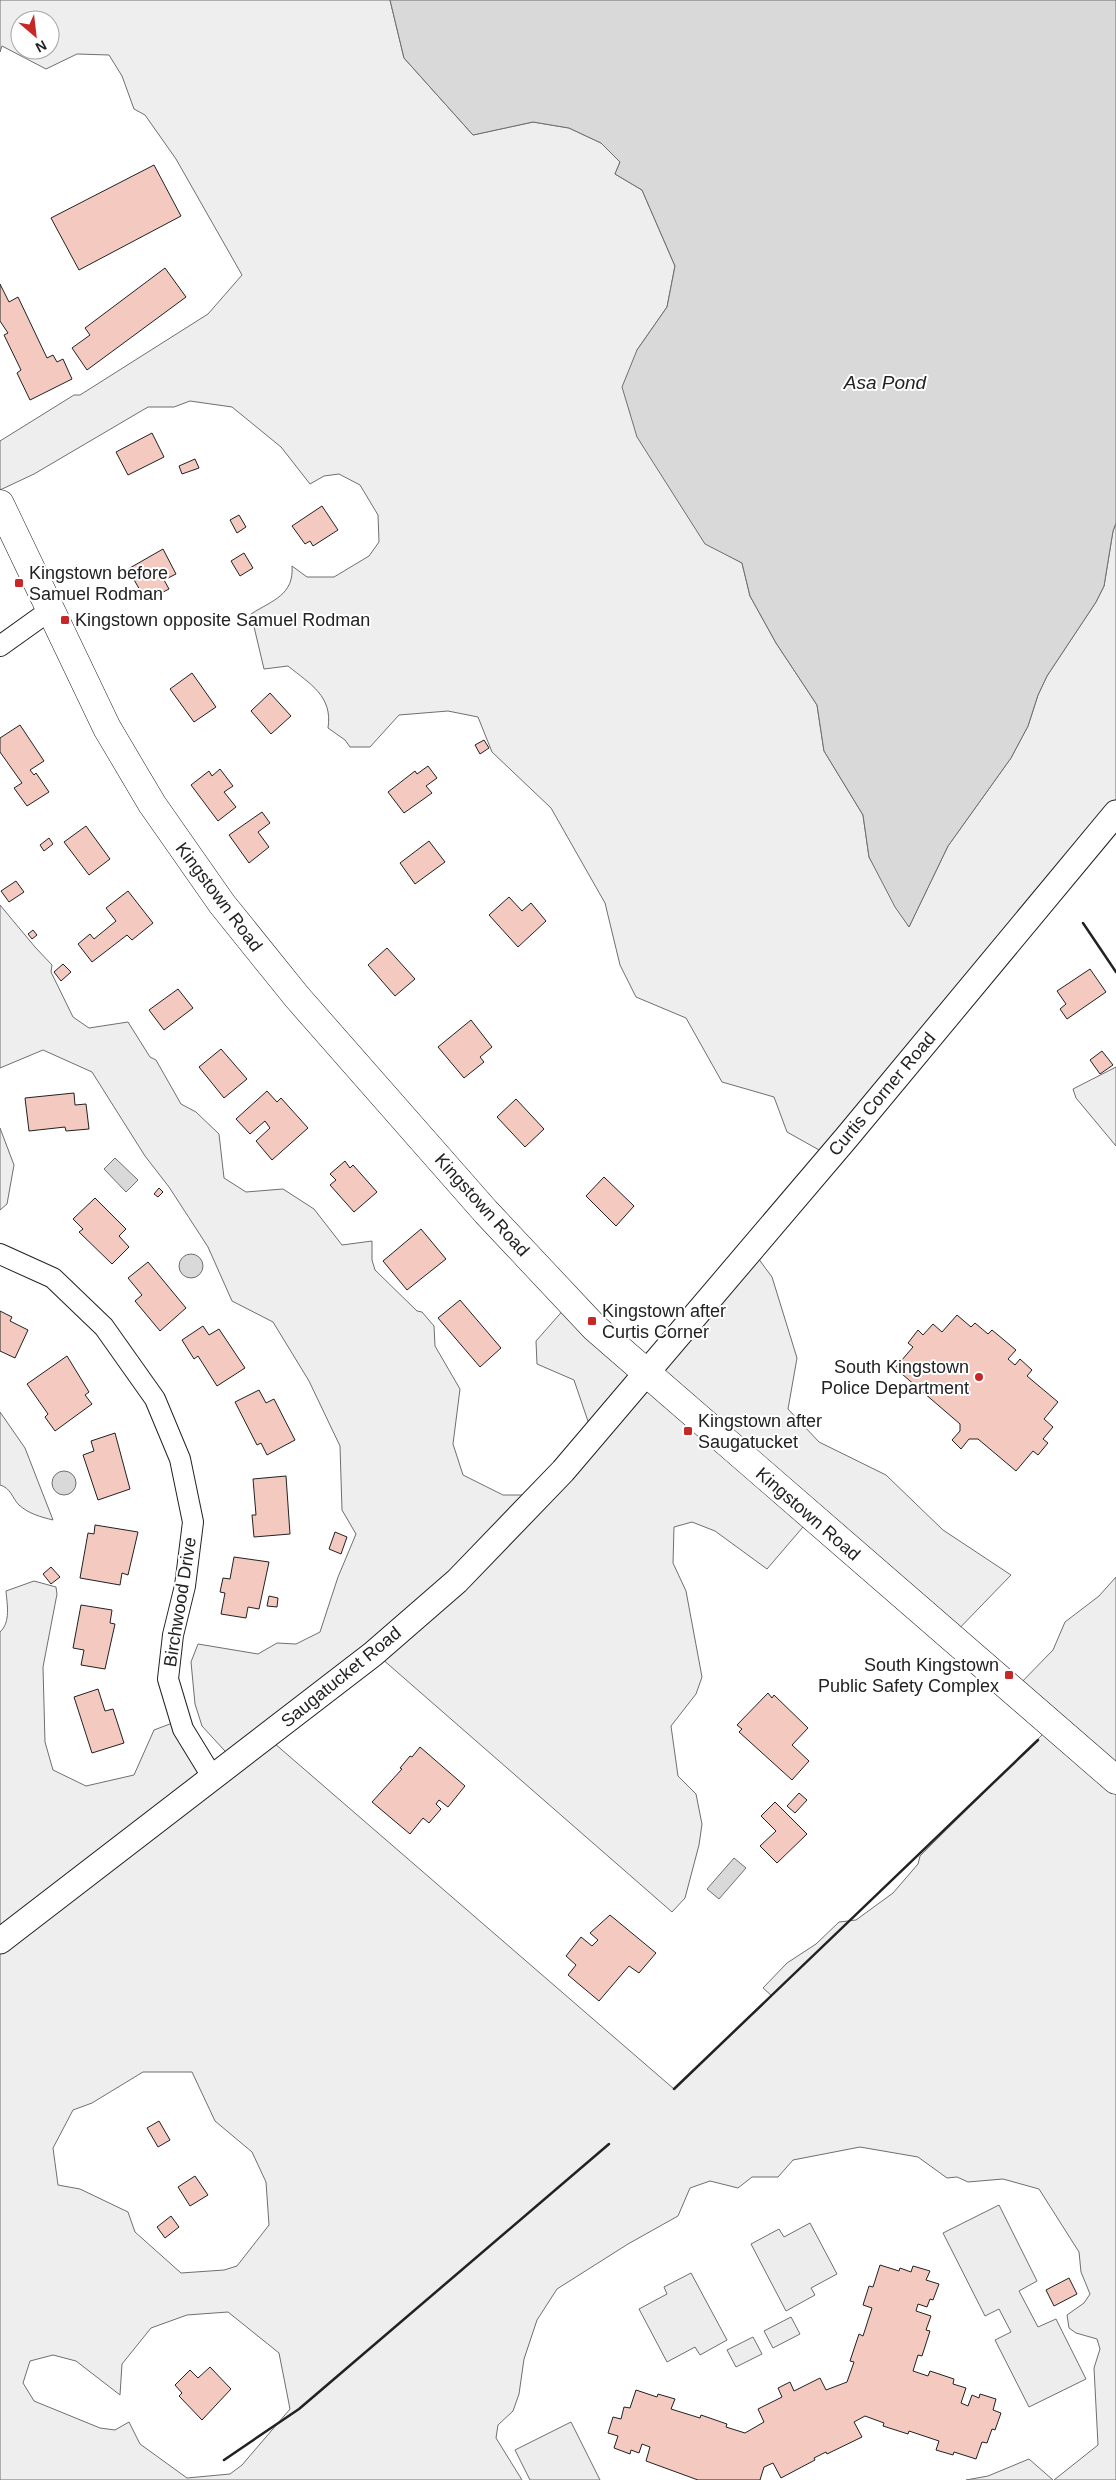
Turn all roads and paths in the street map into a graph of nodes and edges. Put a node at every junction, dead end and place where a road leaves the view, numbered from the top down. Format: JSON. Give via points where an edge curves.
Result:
{"nodes":[{"id":1,"x":0,"y":504,"type":"edge"},
{"id":2,"x":49,"y":611,"type":"junction"},
{"id":3,"x":0,"y":646,"type":"edge"},
{"id":4,"x":1116,"y":813,"type":"edge"},
{"id":5,"x":0,"y":1254,"type":"edge"},
{"id":6,"x":645,"y":1373,"type":"junction"},
{"id":7,"x":213,"y":1778,"type":"junction"},
{"id":8,"x":1116,"y":1780,"type":"edge"},
{"id":9,"x":0,"y":1941,"type":"edge"}],
"edges":[{"from":1,"to":2,"type":"main road","name":"Kingstown Road"},
{"from":2,"to":3,"type":"street"},
{"from":2,"to":6,"type":"main road","name":"Kingstown Road","via":[[112,736],[178,844],[222,904],[297,997],[486,1212],[595,1328]]},
{"from":4,"to":6,"type":"street","name":"Curtis Corner Road","via":[[847,1137]]},
{"from":5,"to":7,"type":"street","name":"Birchwood Drive","via":[[53,1278],[104,1327],[155,1399],[180,1459],[193,1522],[168,1679],[184,1729]]},
{"from":6,"to":7,"type":"street","name":"Saugatucket Road","via":[[563,1472],[457,1581],[373,1654]]},
{"from":6,"to":8,"type":"main road","name":"Kingstown Road"},
{"from":7,"to":9,"type":"street","name":"Saugatucket Road"}]}
